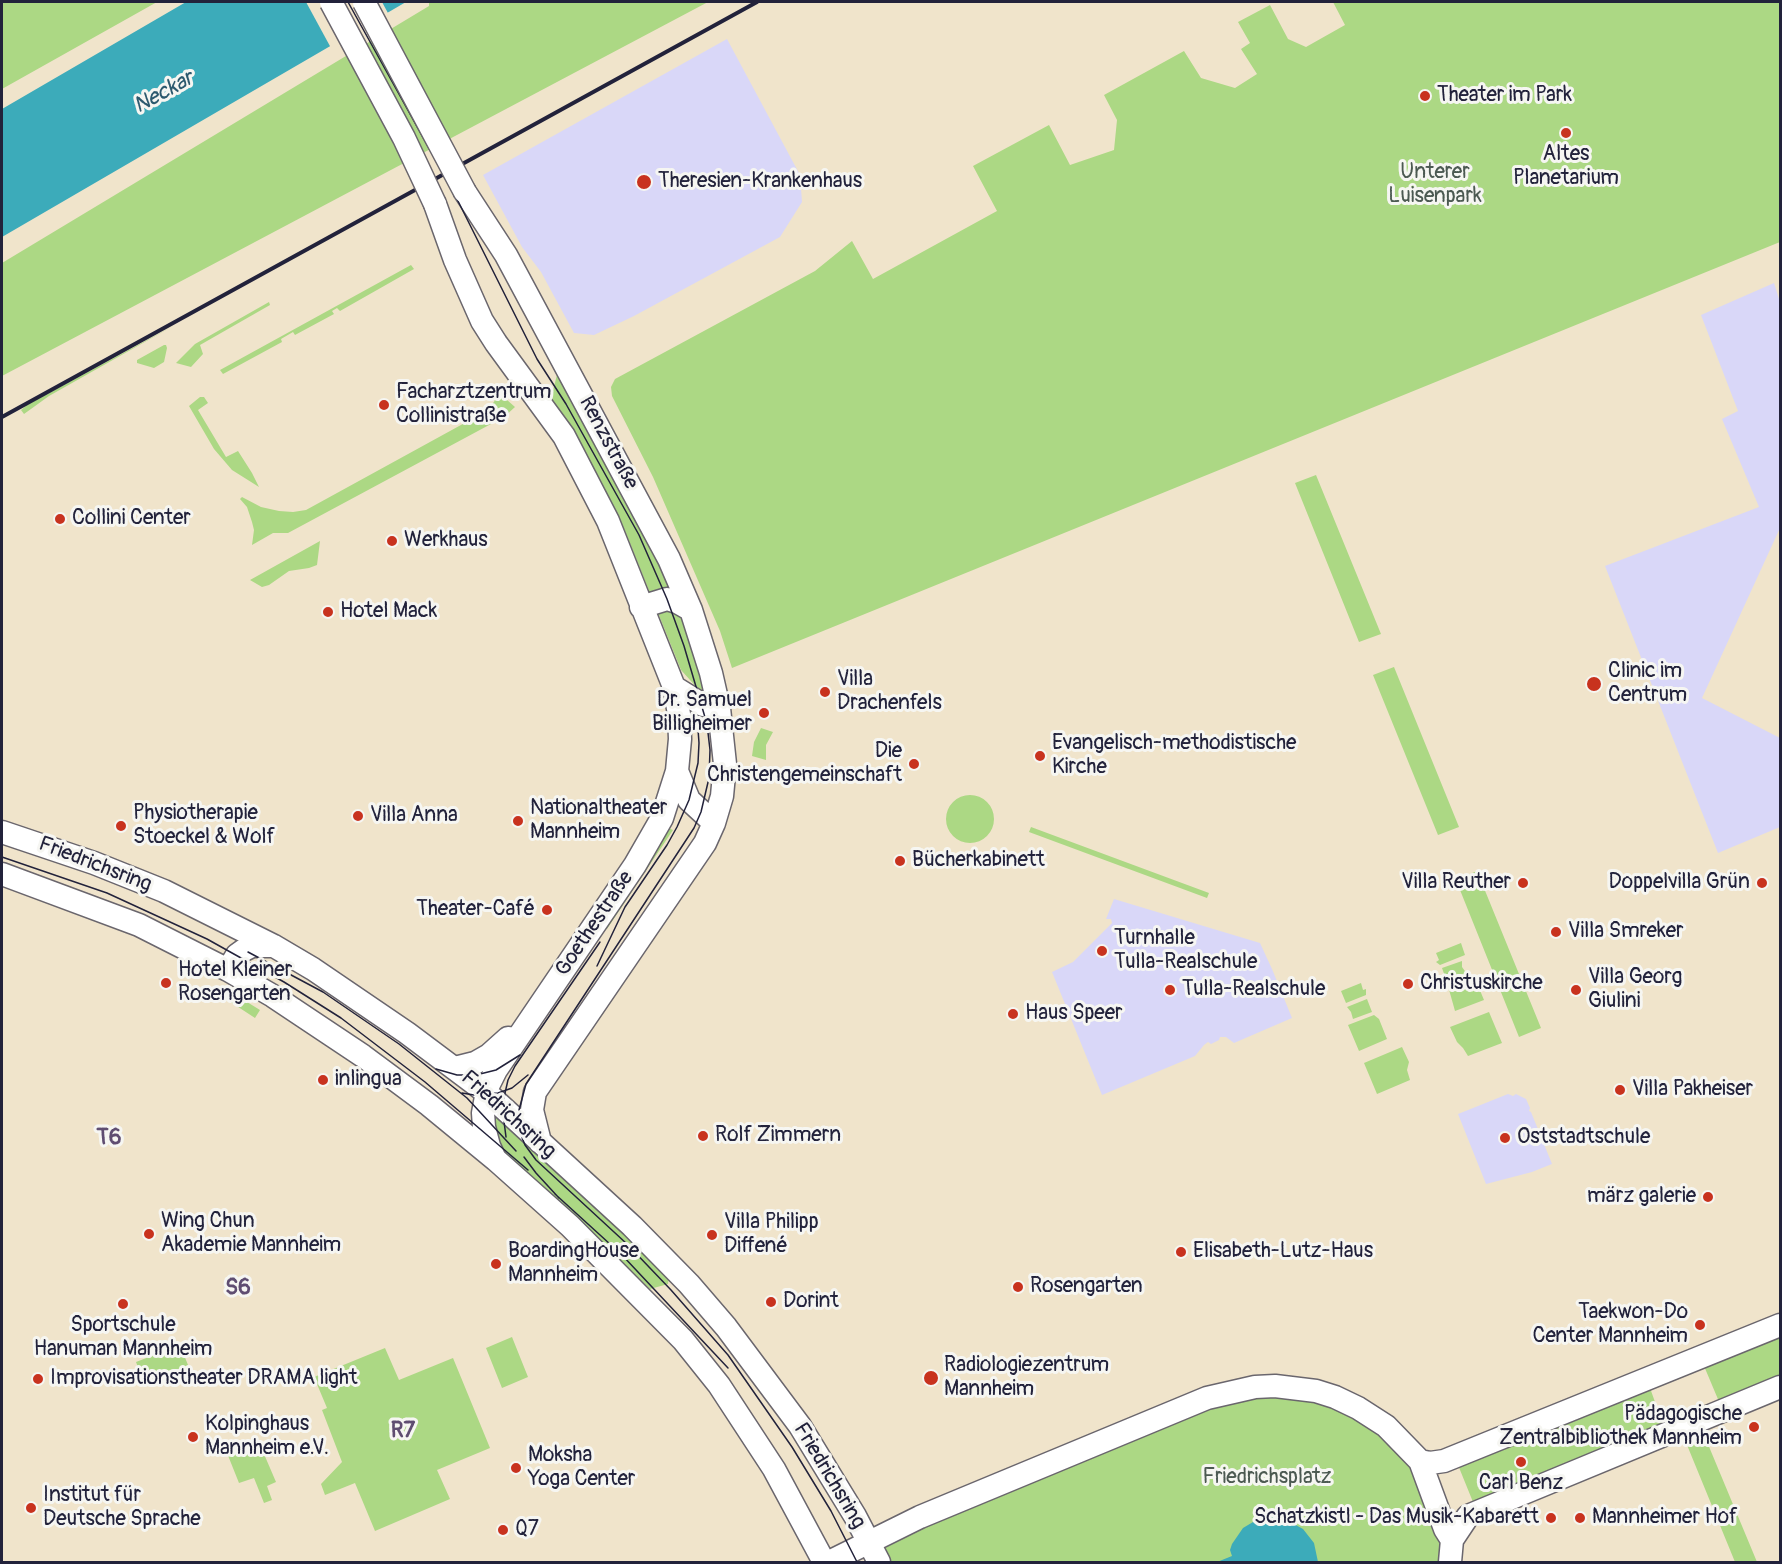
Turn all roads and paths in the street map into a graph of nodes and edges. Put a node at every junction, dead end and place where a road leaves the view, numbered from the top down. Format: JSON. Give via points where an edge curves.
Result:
{"nodes":[{"id":1,"x":331,"y":2,"type":"edge"},
{"id":2,"x":364,"y":2,"type":"edge"},
{"id":3,"x":642,"y":607,"type":"junction"},
{"id":4,"x":691,"y":610,"type":"junction"},
{"id":5,"x":674,"y":687,"type":"junction"},
{"id":6,"x":719,"y":708,"type":"junction"},
{"id":7,"x":677,"y":771,"type":"junction"},
{"id":8,"x":714,"y":823,"type":"junction"},
{"id":9,"x":2,"y":832,"type":"edge"},
{"id":10,"x":2,"y":874,"type":"edge"},
{"id":11,"x":274,"y":946,"type":"junction"},
{"id":12,"x":228,"y":970,"type":"junction"},
{"id":13,"x":523,"y":1030,"type":"junction"},
{"id":14,"x":455,"y":1068,"type":"junction"},
{"id":15,"x":487,"y":1093,"type":"junction"},
{"id":16,"x":540,"y":1142,"type":"junction"},
{"id":17,"x":496,"y":1160,"type":"junction"},
{"id":18,"x":1780,"y":1325,"type":"edge"},
{"id":19,"x":1780,"y":1387,"type":"edge"},
{"id":20,"x":1420,"y":1461,"type":"junction"},
{"id":21,"x":855,"y":1516,"type":"junction"},
{"id":22,"x":901,"y":1526,"type":"junction"},
{"id":23,"x":1452,"y":1540,"type":"junction"},
{"id":24,"x":869,"y":1542,"type":"junction"},
{"id":25,"x":824,"y":1563,"type":"edge"},
{"id":26,"x":829,"y":1563,"type":"edge"},
{"id":27,"x":855,"y":1563,"type":"edge"},
{"id":28,"x":879,"y":1563,"type":"edge"},
{"id":29,"x":1450,"y":1563,"type":"edge"}],
"edges":[{"from":1,"to":3,"type":"main road","name":"Renzstraße","bridge":true,"via":[[404,138],[482,321],[564,436],[608,521]]},
{"from":2,"to":4,"type":"main road","name":"Renzstraße","bridge":true,"via":[[465,192],[506,255],[591,411],[669,559]]},
{"from":3,"to":4,"type":"main road","via":[[667,599]]},
{"from":3,"to":5,"type":"main road","name":"Goethestraße"},
{"from":4,"to":6,"type":"main road","name":"Renzstraße"},
{"from":5,"to":6,"type":"main road","via":[[703,705]]},
{"from":5,"to":7,"type":"main road","name":"Goethestraße","via":[[680,739]]},
{"from":6,"to":8,"type":"main road","via":[[725,764]]},
{"from":7,"to":8,"type":"main road","via":[[689,800]]},
{"from":7,"to":13,"type":"main road","name":"Goethestraße","via":[[651,841]]},
{"from":8,"to":16,"type":"main road","via":[[705,843],[535,1092],[532,1110]]},
{"from":9,"to":11,"type":"main road","name":"Friedrichsring","via":[[164,891]]},
{"from":10,"to":12,"type":"main road","name":"Friedrichsring","via":[[139,925]]},
{"from":11,"to":12,"type":"main road","via":[[244,950]]},
{"from":11,"to":14,"type":"main road","name":"Friedrichsring"},
{"from":12,"to":17,"type":"main road","name":"Friedrichsring","via":[[363,1056]]},
{"from":13,"to":14,"type":"main road","via":[[475,1063]]},
{"from":13,"to":15,"type":"main road","name":"Goethestraße","via":[[496,1070]]},
{"from":14,"to":15,"type":"main road","name":"Friedrichsring"},
{"from":15,"to":16,"type":"main road","name":"Friedrichsring"},
{"from":15,"to":17,"type":"main road","name":"Goethestraße","via":[[484,1132]]},
{"from":16,"to":21,"type":"main road","name":"Friedrichsring","via":[[632,1226],[720,1319],[790,1412]]},
{"from":17,"to":25,"type":"main road","name":"Friedrichsring","via":[[570,1226],[683,1340],[719,1385],[774,1469]]},
{"from":18,"to":20,"type":"main road","via":[[1444,1461]]},
{"from":19,"to":23,"type":"main road","via":[[1482,1509],[1468,1516]]},
{"from":20,"to":22,"type":"main road","via":[[1386,1426],[1346,1402],[1316,1391],[1255,1387],[1207,1398]]},
{"from":20,"to":23,"type":"main road"},
{"from":21,"to":22,"type":"main road"},
{"from":21,"to":24,"type":"main road","name":"Friedrichsring"},
{"from":22,"to":24,"type":"main road"},
{"from":23,"to":29,"type":"main road"},
{"from":24,"to":26,"type":"main road"},
{"from":24,"to":27,"type":"main road"},
{"from":24,"to":28,"type":"main road","name":"Friedrichsring"}]}
